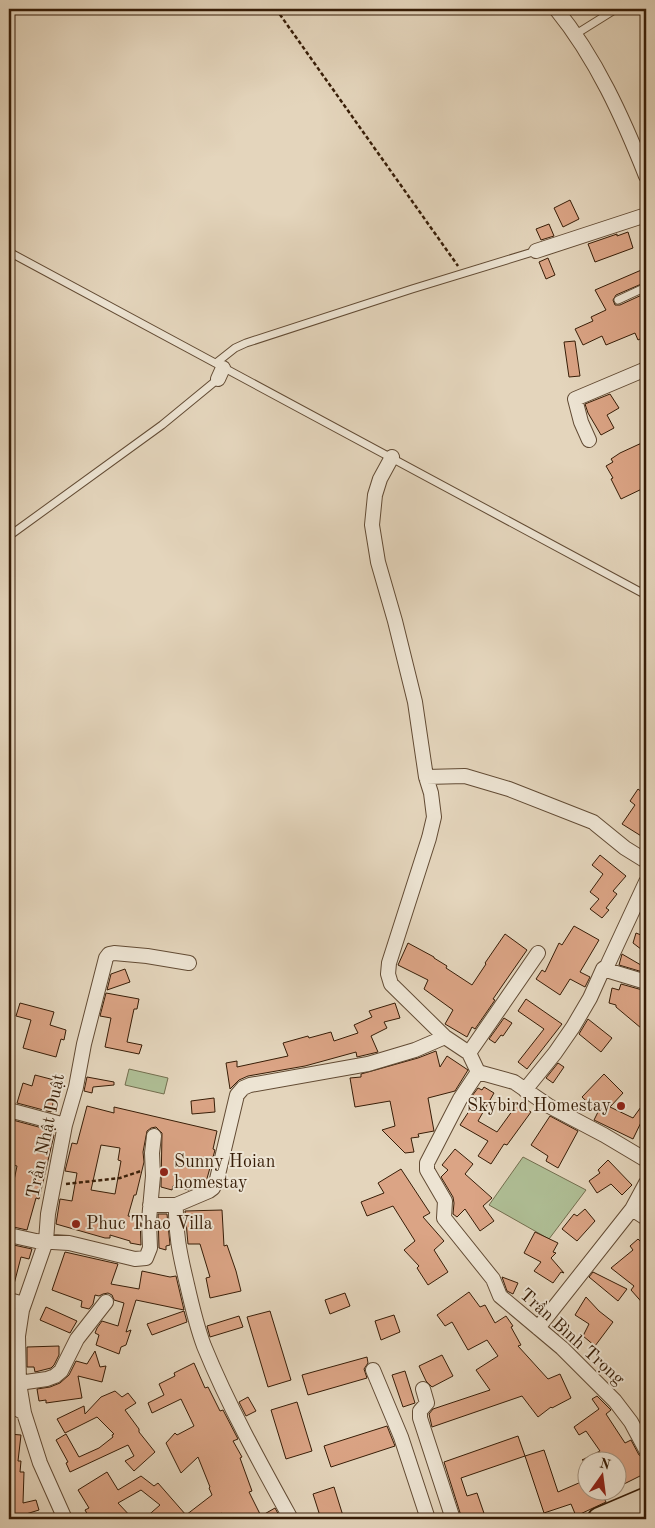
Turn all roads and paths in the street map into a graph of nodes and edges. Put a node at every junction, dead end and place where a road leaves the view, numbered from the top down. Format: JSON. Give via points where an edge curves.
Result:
{"nodes":[{"id":1,"x":276,"y":9,"type":"edge"},
{"id":2,"x":556,"y":9,"type":"edge"},
{"id":3,"x":616,"y":9,"type":"edge"},
{"id":4,"x":576,"y":34,"type":"junction"},
{"id":5,"x":646,"y":176,"type":"edge"},
{"id":6,"x":646,"y":215,"type":"edge"},
{"id":7,"x":536,"y":251,"type":"joint"},
{"id":8,"x":9,"y":252,"type":"edge"},
{"id":9,"x":463,"y":273,"type":"junction"},
{"id":10,"x":646,"y":287,"type":"edge"},
{"id":11,"x":618,"y":300,"type":"dead end"},
{"id":12,"x":646,"y":369,"type":"edge"},
{"id":13,"x":219,"y":370,"type":"junction"},
{"id":14,"x":589,"y":440,"type":"dead end"},
{"id":15,"x":392,"y":457,"type":"junction"},
{"id":16,"x":9,"y":536,"type":"edge"},
{"id":17,"x":646,"y":595,"type":"edge"},
{"id":18,"x":426,"y":776,"type":"junction"},
{"id":19,"x":646,"y":861,"type":"edge"},
{"id":20,"x":646,"y":882,"type":"edge"},
{"id":21,"x":538,"y":953,"type":"dead end"},
{"id":22,"x":189,"y":963,"type":"dead end"},
{"id":23,"x":604,"y":969,"type":"junction"},
{"id":24,"x":646,"y":982,"type":"edge"},
{"id":25,"x":445,"y":1037,"type":"junction"},
{"id":26,"x":469,"y":1053,"type":"junction"},
{"id":27,"x":478,"y":1072,"type":"junction"},
{"id":28,"x":525,"y":1090,"type":"junction"},
{"id":29,"x":9,"y":1110,"type":"edge"},
{"id":30,"x":65,"y":1125,"type":"junction"},
{"id":31,"x":154,"y":1136,"type":"dead end"},
{"id":32,"x":646,"y":1160,"type":"edge"},
{"id":33,"x":152,"y":1166,"type":"junction"},
{"id":34,"x":646,"y":1183,"type":"edge"},
{"id":35,"x":54,"y":1184,"type":"junction"},
{"id":36,"x":150,"y":1205,"type":"junction"},
{"id":37,"x":176,"y":1205,"type":"junction"},
{"id":38,"x":632,"y":1209,"type":"junction"},
{"id":39,"x":646,"y":1218,"type":"edge"},
{"id":40,"x":9,"y":1235,"type":"edge"},
{"id":41,"x":46,"y":1242,"type":"junction"},
{"id":42,"x":9,"y":1300,"type":"edge"},
{"id":43,"x":106,"y":1302,"type":"dead end"},
{"id":44,"x":24,"y":1304,"type":"junction"},
{"id":45,"x":538,"y":1328,"type":"junction"},
{"id":46,"x":373,"y":1370,"type":"dead end"},
{"id":47,"x":19,"y":1383,"type":"junction"},
{"id":48,"x":423,"y":1390,"type":"dead end"},
{"id":49,"x":9,"y":1404,"type":"edge"},
{"id":50,"x":24,"y":1413,"type":"junction"},
{"id":51,"x":646,"y":1450,"type":"edge"},
{"id":52,"x":646,"y":1499,"type":"edge"},
{"id":53,"x":65,"y":1519,"type":"edge"},
{"id":54,"x":291,"y":1519,"type":"edge"},
{"id":55,"x":428,"y":1519,"type":"edge"},
{"id":56,"x":453,"y":1519,"type":"edge"},
{"id":57,"x":599,"y":1519,"type":"edge"}],
"edges":[{"from":1,"to":9,"type":"path"},
{"from":2,"to":4,"type":"street"},
{"from":3,"to":4,"type":"lane"},
{"from":4,"to":5,"type":"street","via":[[624,120]]},
{"from":6,"to":7,"type":"street"},
{"from":7,"to":9,"type":"lane"},
{"from":8,"to":13,"type":"lane"},
{"from":9,"to":13,"type":"lane","via":[[246,343],[235,348]]},
{"from":10,"to":11,"type":"lane"},
{"from":12,"to":14,"type":"street","via":[[575,399]]},
{"from":13,"to":15,"type":"lane"},
{"from":13,"to":16,"type":"lane","via":[[162,425]]},
{"from":15,"to":17,"type":"lane"},
{"from":15,"to":18,"type":"street","via":[[375,495],[372,525],[378,562],[415,702]]},
{"from":18,"to":19,"type":"street","via":[[465,776],[509,789],[593,822]]},
{"from":18,"to":25,"type":"street","via":[[434,817],[388,974],[391,984]]},
{"from":20,"to":23,"type":"street"},
{"from":21,"to":26,"type":"street"},
{"from":22,"to":30,"type":"street","name":"Trần Nhật Duật","via":[[109,954]]},
{"from":23,"to":24,"type":"street"},
{"from":23,"to":28,"type":"street","via":[[573,1027]]},
{"from":25,"to":26,"type":"street"},
{"from":25,"to":37,"type":"street","via":[[368,1064],[242,1088],[237,1095],[213,1188]]},
{"from":26,"to":27,"type":"street"},
{"from":27,"to":28,"type":"street","via":[[514,1082]]},
{"from":27,"to":45,"type":"street","name":"Trần Bình Trọng","via":[[429,1158],[427,1170],[444,1199],[445,1220],[493,1279],[500,1296]]},
{"from":28,"to":32,"type":"street"},
{"from":29,"to":30,"type":"street"},
{"from":30,"to":35,"type":"street","name":"Trần Nhật Duật"},
{"from":31,"to":33,"type":"street"},
{"from":33,"to":35,"type":"path","via":[[120,1178]]},
{"from":33,"to":36,"type":"street"},
{"from":34,"to":38,"type":"street"},
{"from":35,"to":41,"type":"street","name":"Trần Nhật Duật"},
{"from":36,"to":37,"type":"street"},
{"from":36,"to":41,"type":"street","via":[[150,1248],[146,1258],[135,1259],[69,1243]]},
{"from":37,"to":54,"type":"street","via":[[181,1259],[204,1345],[256,1455]]},
{"from":38,"to":39,"type":"street"},
{"from":38,"to":45,"type":"street"},
{"from":40,"to":41,"type":"street"},
{"from":41,"to":44,"type":"street","name":"Trần Nhật Duật"},
{"from":42,"to":44,"type":"street"},
{"from":43,"to":47,"type":"street","via":[[77,1339],[61,1371],[47,1379]]},
{"from":44,"to":47,"type":"street","name":"Trần Nhật Duật","via":[[18,1336]]},
{"from":45,"to":51,"type":"street","name":"Trần Bình Trọng","via":[[615,1401]]},
{"from":46,"to":55,"type":"street","via":[[401,1437]]},
{"from":47,"to":50,"type":"street","name":"Trần Nhật Duật"},
{"from":48,"to":56,"type":"street","via":[[427,1403],[420,1410],[420,1418]]},
{"from":49,"to":50,"type":"street"},
{"from":50,"to":53,"type":"street","name":"Trần Nhật Duật","via":[[40,1463]]},
{"from":52,"to":57,"type":"main road"}]}
